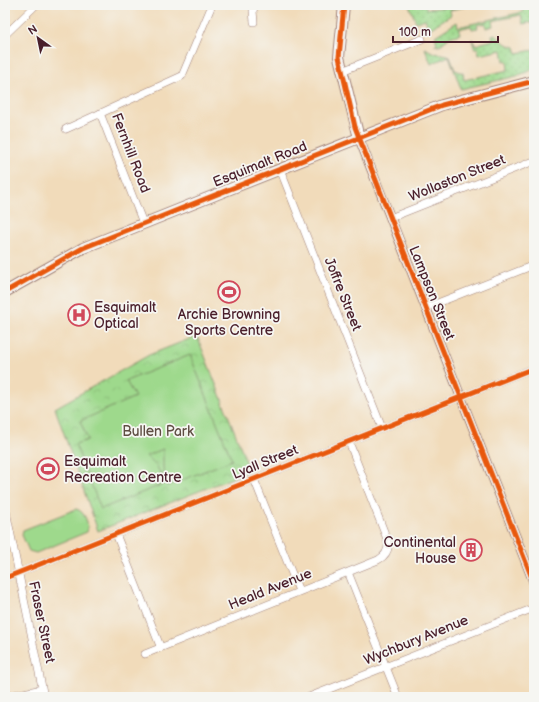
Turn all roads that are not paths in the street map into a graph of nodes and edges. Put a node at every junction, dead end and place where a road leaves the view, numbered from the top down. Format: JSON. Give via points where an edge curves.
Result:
{"nodes":[{"id":1,"x":36,"y":5,"type":"edge"},
{"id":2,"x":212,"y":5,"type":"edge"},
{"id":3,"x":255,"y":5,"type":"edge"},
{"id":4,"x":344,"y":5,"type":"edge"},
{"id":5,"x":254,"y":22,"type":"dead end"},
{"id":6,"x":5,"y":35,"type":"edge"},
{"id":7,"x":422,"y":39,"type":"dead end"},
{"id":8,"x":342,"y":72,"type":"junction"},
{"id":9,"x":534,"y":82,"type":"edge"},
{"id":10,"x":100,"y":113,"type":"junction"},
{"id":11,"x":66,"y":129,"type":"dead end"},
{"id":12,"x":359,"y":138,"type":"junction"},
{"id":13,"x":534,"y":162,"type":"edge"},
{"id":14,"x":280,"y":169,"type":"junction"},
{"id":15,"x":390,"y":218,"type":"junction"},
{"id":16,"x":143,"y":223,"type":"junction"},
{"id":17,"x":534,"y":265,"type":"edge"},
{"id":18,"x":5,"y":292,"type":"edge"},
{"id":19,"x":425,"y":308,"type":"junction"},
{"id":20,"x":534,"y":368,"type":"edge"},
{"id":21,"x":461,"y":398,"type":"junction"},
{"id":22,"x":382,"y":428,"type":"junction"},
{"id":23,"x":349,"y":442,"type":"junction"},
{"id":24,"x":254,"y":479,"type":"junction"},
{"id":25,"x":5,"y":506,"type":"edge"},
{"id":26,"x":116,"y":534,"type":"junction"},
{"id":27,"x":19,"y":572,"type":"junction"},
{"id":28,"x":348,"y":572,"type":"junction"},
{"id":29,"x":5,"y":578,"type":"edge"},
{"id":30,"x":534,"y":583,"type":"edge"},
{"id":31,"x":299,"y":591,"type":"junction"},
{"id":32,"x":534,"y":608,"type":"edge"},
{"id":33,"x":160,"y":646,"type":"junction"},
{"id":34,"x":145,"y":654,"type":"dead end"},
{"id":35,"x":386,"y":666,"type":"junction"},
{"id":36,"x":42,"y":689,"type":"junction"},
{"id":37,"x":5,"y":697,"type":"edge"},
{"id":38,"x":44,"y":697,"type":"edge"},
{"id":39,"x":308,"y":697,"type":"edge"},
{"id":40,"x":398,"y":697,"type":"edge"}],
"edges":[{"from":1,"to":6,"type":"street"},
{"from":2,"to":10,"type":"street","name":"Fernhill Road","via":[[182,76]]},
{"from":3,"to":5,"type":"street"},
{"from":4,"to":8,"type":"main road","name":"Lampson Street","via":[[339,41]]},
{"from":7,"to":8,"type":"street"},
{"from":8,"to":12,"type":"main road","name":"Lampson Street"},
{"from":9,"to":12,"type":"main road","name":"Esquimalt Road","via":[[444,104]]},
{"from":10,"to":11,"type":"street"},
{"from":10,"to":16,"type":"street","name":"Fernhill Road"},
{"from":12,"to":14,"type":"main road","name":"Esquimalt Road"},
{"from":12,"to":15,"type":"street","name":"Lampson Street"},
{"from":13,"to":15,"type":"street","name":"Wollaston Street"},
{"from":14,"to":16,"type":"main road","name":"Esquimalt Road"},
{"from":14,"to":22,"type":"street","name":"Joffre Street"},
{"from":15,"to":19,"type":"street","name":"Lampson Street"},
{"from":16,"to":18,"type":"main road","name":"Esquimalt Road","via":[[83,248]]},
{"from":17,"to":19,"type":"street"},
{"from":19,"to":21,"type":"street","name":"Lampson Street"},
{"from":20,"to":21,"type":"street","name":"Lyall Street"},
{"from":21,"to":22,"type":"street","name":"Lyall Street"},
{"from":21,"to":30,"type":"street","name":"Lampson Street"},
{"from":22,"to":23,"type":"street","name":"Lyall Street"},
{"from":23,"to":24,"type":"street","name":"Lyall Street"},
{"from":23,"to":28,"type":"street","name":"Heald Avenue","via":[[387,539],[387,552],[378,560]]},
{"from":24,"to":26,"type":"street","name":"Lyall Street"},
{"from":24,"to":31,"type":"street"},
{"from":25,"to":27,"type":"street","name":"Fraser Street"},
{"from":26,"to":27,"type":"street","name":"Lyall Street"},
{"from":26,"to":33,"type":"street"},
{"from":27,"to":29,"type":"street","name":"Lyall Street"},
{"from":27,"to":36,"type":"street","name":"Fraser Street"},
{"from":28,"to":31,"type":"street","name":"Heald Avenue"},
{"from":28,"to":35,"type":"street"},
{"from":31,"to":33,"type":"street","name":"Heald Avenue"},
{"from":32,"to":35,"type":"street","name":"Wychbury Avenue"},
{"from":33,"to":34,"type":"street","name":"Heald Avenue"},
{"from":35,"to":39,"type":"street","name":"Wychbury Avenue"},
{"from":35,"to":40,"type":"street"},
{"from":36,"to":37,"type":"street"},
{"from":36,"to":38,"type":"street","name":"Fraser Street"}]}
